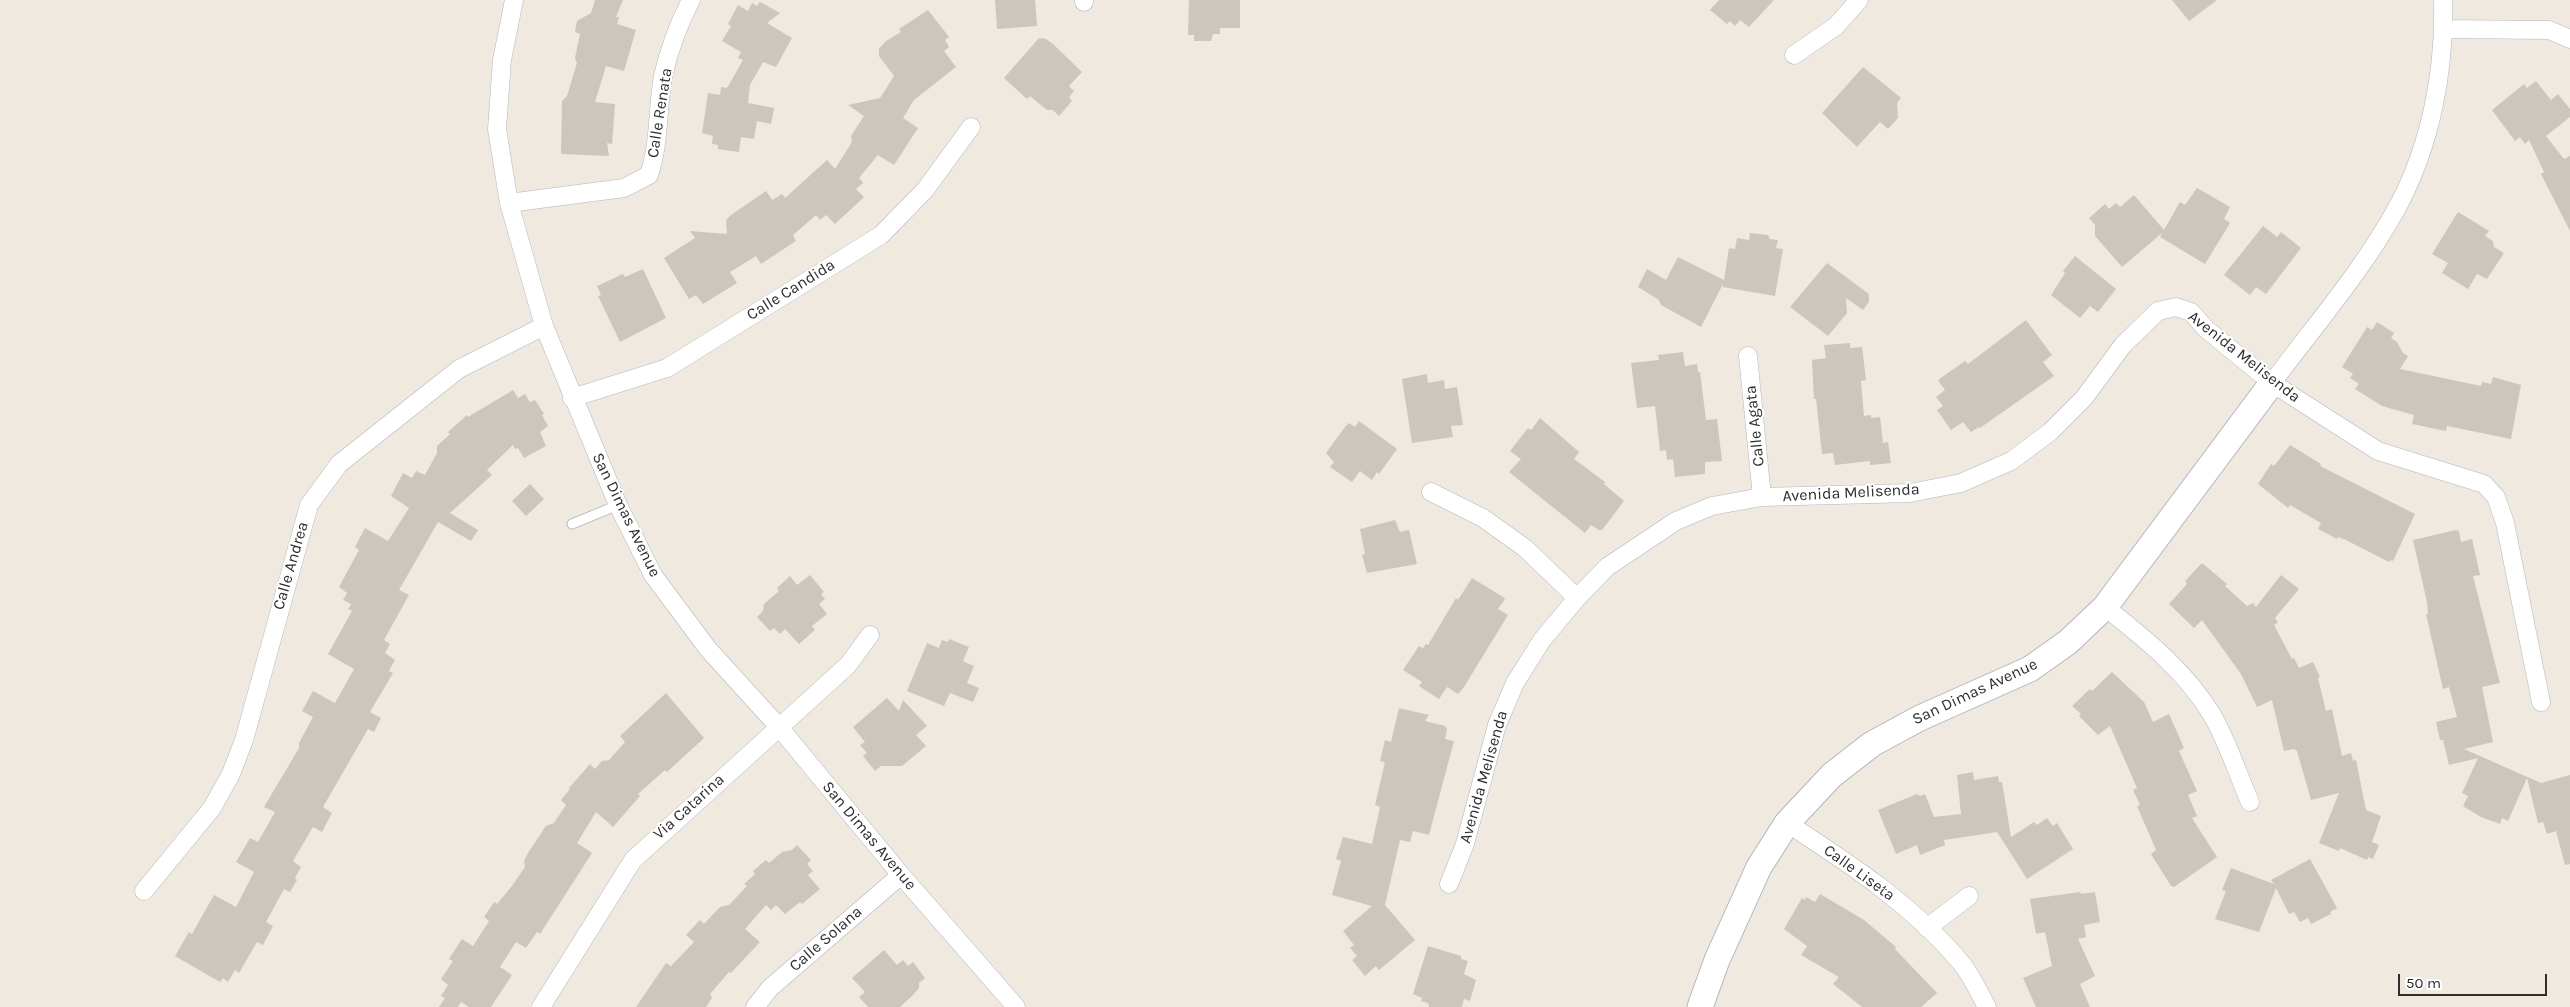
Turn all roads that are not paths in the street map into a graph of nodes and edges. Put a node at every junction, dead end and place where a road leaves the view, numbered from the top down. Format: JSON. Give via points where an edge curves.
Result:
{"nodes":[{"id":1,"x":514,"y":0,"type":"edge"},
{"id":2,"x":691,"y":0,"type":"edge"},
{"id":3,"x":1859,"y":0,"type":"edge"},
{"id":4,"x":2443,"y":0,"type":"edge"},
{"id":5,"x":2444,"y":29,"type":"junction"},
{"id":6,"x":2570,"y":39,"type":"edge"},
{"id":7,"x":1794,"y":55,"type":"dead end"},
{"id":8,"x":970,"y":127,"type":"dead end"},
{"id":9,"x":509,"y":204,"type":"junction"},
{"id":10,"x":544,"y":326,"type":"junction"},
{"id":11,"x":1748,"y":356,"type":"dead end"},
{"id":12,"x":2272,"y":383,"type":"junction"},
{"id":13,"x":572,"y":398,"type":"junction"},
{"id":14,"x":1431,"y":492,"type":"dead end"},
{"id":15,"x":1762,"y":497,"type":"junction"},
{"id":16,"x":618,"y":505,"type":"junction"},
{"id":17,"x":572,"y":524,"type":"dead end"},
{"id":18,"x":1577,"y":598,"type":"junction"},
{"id":19,"x":2105,"y":607,"type":"junction"},
{"id":20,"x":870,"y":635,"type":"dead end"},
{"id":21,"x":2541,"y":702,"type":"dead end"},
{"id":22,"x":779,"y":727,"type":"junction"},
{"id":23,"x":2250,"y":802,"type":"dead end"},
{"id":24,"x":1786,"y":823,"type":"junction"},
{"id":25,"x":901,"y":875,"type":"junction"},
{"id":26,"x":1450,"y":884,"type":"dead end"},
{"id":27,"x":144,"y":891,"type":"dead end"},
{"id":28,"x":1969,"y":896,"type":"dead end"},
{"id":29,"x":1927,"y":928,"type":"junction"},
{"id":30,"x":540,"y":1007,"type":"edge"},
{"id":31,"x":755,"y":1007,"type":"edge"},
{"id":32,"x":1016,"y":1007,"type":"edge"},
{"id":33,"x":1700,"y":1007,"type":"edge"},
{"id":34,"x":1986,"y":1007,"type":"edge"}],
"edges":[{"from":1,"to":9,"type":"street","name":"San Dimas Avenue","via":[[502,60],[497,129]]},
{"from":2,"to":9,"type":"street","name":"Calle Renata","via":[[680,21],[663,76],[656,153],[650,175],[624,188]]},
{"from":3,"to":7,"type":"street","via":[[1836,26]]},
{"from":4,"to":5,"type":"street"},
{"from":5,"to":6,"type":"street","via":[[2549,30]]},
{"from":5,"to":12,"type":"street","via":[[2439,80],[2429,123],[2415,168],[2398,206],[2366,257]]},
{"from":8,"to":13,"type":"street","name":"Calle Candida","via":[[925,190],[881,234],[667,368]]},
{"from":9,"to":10,"type":"street","name":"San Dimas Avenue"},
{"from":10,"to":13,"type":"street","name":"San Dimas Avenue"},
{"from":10,"to":27,"type":"street","name":"Calle Andrea","via":[[459,369],[339,464],[309,505],[244,740],[231,774],[212,808]]},
{"from":11,"to":15,"type":"street","name":"Calle Agata"},
{"from":12,"to":15,"type":"street","name":"Avenida Melisenda","via":[[2206,329],[2191,312],[2176,307],[2158,311],[2123,345],[2084,398],[2050,432],[2010,461],[1961,483],[1910,493]]},
{"from":12,"to":19,"type":"street","name":"San Dimas Avenue"},
{"from":12,"to":21,"type":"street","name":"Avenida Melisenda","via":[[2378,451],[2477,481],[2496,497],[2505,523]]},
{"from":13,"to":16,"type":"street","name":"San Dimas Avenue"},
{"from":14,"to":18,"type":"street","via":[[1483,518],[1526,548]]},
{"from":15,"to":18,"type":"street","name":"Avenida Melisenda","via":[[1712,506],[1676,522],[1607,568]]},
{"from":16,"to":17,"type":"lane"},
{"from":16,"to":22,"type":"street","name":"San Dimas Avenue","via":[[653,575],[708,649]]},
{"from":18,"to":26,"type":"street","name":"Avenida Melisenda","via":[[1542,640],[1511,692],[1496,725],[1465,844]]},
{"from":19,"to":23,"type":"street","via":[[2184,676],[2213,716]]},
{"from":19,"to":24,"type":"street","name":"San Dimas Avenue","via":[[2068,642],[2030,669],[1920,718],[1872,744],[1832,775]]},
{"from":20,"to":22,"type":"street","name":"Via Catarina","via":[[848,665]]},
{"from":22,"to":25,"type":"street","name":"San Dimas Avenue"},
{"from":22,"to":30,"type":"street","name":"Via Catarina","via":[[633,860]]},
{"from":24,"to":29,"type":"street","name":"Calle Liseta","via":[[1884,888]]},
{"from":24,"to":33,"type":"street","name":"San Dimas Avenue","via":[[1760,867],[1717,960]]},
{"from":25,"to":31,"type":"street","name":"Calle Solana","via":[[770,988]]},
{"from":25,"to":32,"type":"street","name":"San Dimas Avenue"},
{"from":28,"to":29,"type":"street"},
{"from":29,"to":34,"type":"street","name":"Calle Liseta","via":[[1963,965]]}]}
